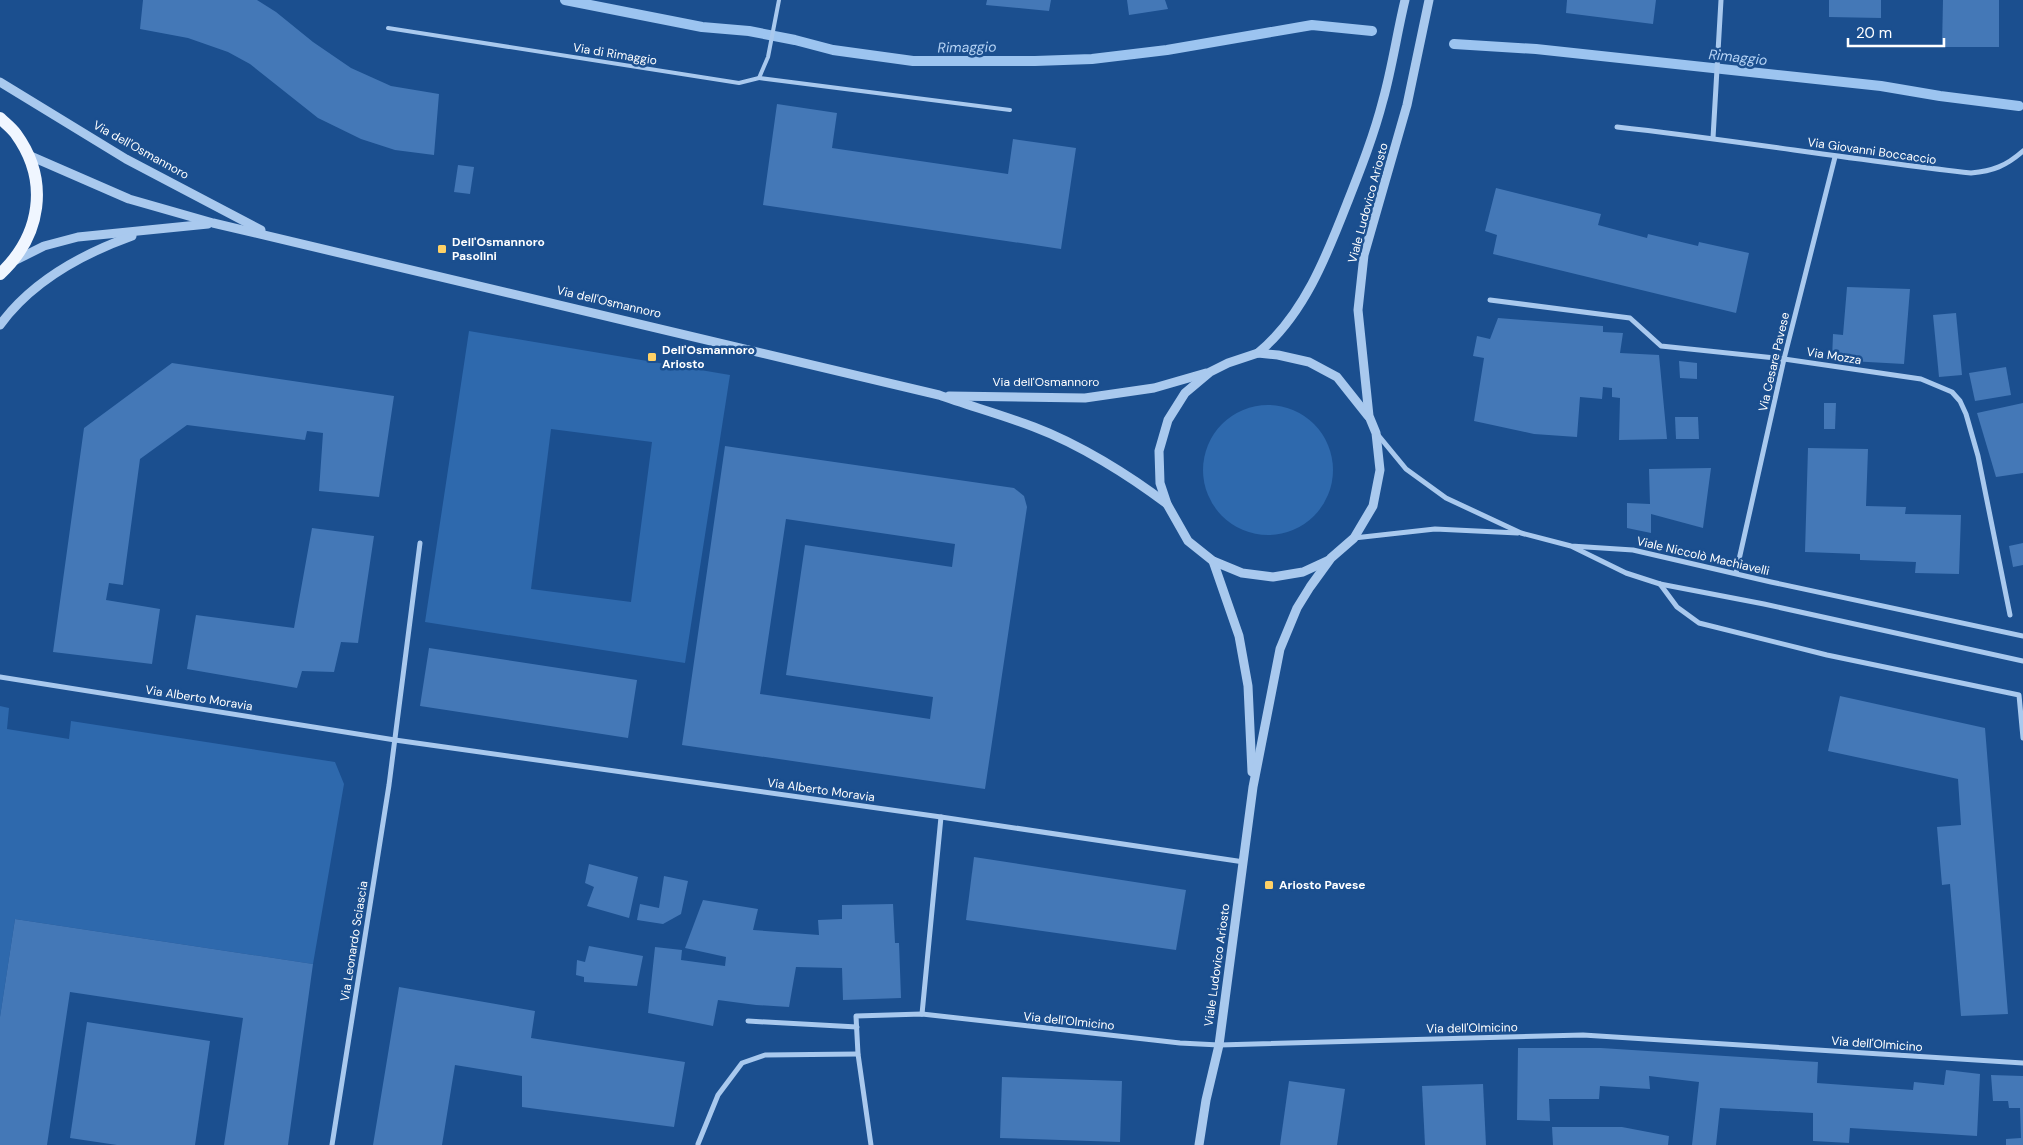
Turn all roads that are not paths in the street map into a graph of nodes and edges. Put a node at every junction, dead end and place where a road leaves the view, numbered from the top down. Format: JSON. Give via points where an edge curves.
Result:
{"nodes":[{"id":1,"x":779,"y":0,"type":"edge"},
{"id":2,"x":1404,"y":0,"type":"edge"},
{"id":3,"x":1429,"y":0,"type":"edge"},
{"id":4,"x":1721,"y":0,"type":"edge"},
{"id":5,"x":388,"y":28,"type":"dead end"},
{"id":6,"x":759,"y":78,"type":"junction"},
{"id":7,"x":0,"y":82,"type":"edge"},
{"id":8,"x":1010,"y":110,"type":"dead end"},
{"id":9,"x":0,"y":118,"type":"edge"},
{"id":10,"x":1617,"y":127,"type":"dead end"},
{"id":11,"x":1713,"y":138,"type":"junction"},
{"id":12,"x":2023,"y":151,"type":"edge"},
{"id":13,"x":28,"y":155,"type":"junction"},
{"id":14,"x":1835,"y":157,"type":"junction"},
{"id":15,"x":214,"y":223,"type":"junction"},
{"id":16,"x":145,"y":231,"type":"junction"},
{"id":17,"x":272,"y":236,"type":"junction"},
{"id":18,"x":14,"y":262,"type":"junction"},
{"id":19,"x":0,"y":274,"type":"edge"},
{"id":20,"x":1490,"y":300,"type":"dead end"},
{"id":21,"x":0,"y":325,"type":"edge"},
{"id":22,"x":1258,"y":353,"type":"junction"},
{"id":23,"x":1784,"y":359,"type":"junction"},
{"id":24,"x":1210,"y":372,"type":"junction"},
{"id":25,"x":939,"y":395,"type":"junction"},
{"id":26,"x":1368,"y":416,"type":"junction"},
{"id":27,"x":1376,"y":433,"type":"junction"},
{"id":28,"x":1167,"y":504,"type":"junction"},
{"id":29,"x":1521,"y":533,"type":"junction"},
{"id":30,"x":1354,"y":538,"type":"junction"},
{"id":31,"x":420,"y":543,"type":"dead end"},
{"id":32,"x":1571,"y":546,"type":"junction"},
{"id":33,"x":1331,"y":558,"type":"junction"},
{"id":34,"x":1213,"y":561,"type":"junction"},
{"id":35,"x":1736,"y":573,"type":"junction"},
{"id":36,"x":1660,"y":584,"type":"junction"},
{"id":37,"x":2010,"y":615,"type":"dead end"},
{"id":38,"x":2023,"y":636,"type":"edge"},
{"id":39,"x":2023,"y":660,"type":"edge"},
{"id":40,"x":0,"y":677,"type":"edge"},
{"id":41,"x":2023,"y":738,"type":"edge"},
{"id":42,"x":395,"y":740,"type":"junction"},
{"id":43,"x":1253,"y":787,"type":"junction"},
{"id":44,"x":941,"y":817,"type":"junction"},
{"id":45,"x":1244,"y":862,"type":"junction"},
{"id":46,"x":922,"y":1014,"type":"junction"},
{"id":47,"x":748,"y":1021,"type":"dead end"},
{"id":48,"x":857,"y":1027,"type":"junction"},
{"id":49,"x":1219,"y":1045,"type":"junction"},
{"id":50,"x":858,"y":1054,"type":"junction"},
{"id":51,"x":2023,"y":1063,"type":"edge"},
{"id":52,"x":698,"y":1144,"type":"edge"},
{"id":53,"x":332,"y":1145,"type":"edge"},
{"id":54,"x":871,"y":1145,"type":"edge"},
{"id":55,"x":1199,"y":1145,"type":"edge"}],
"edges":[{"from":1,"to":6,"type":"lane","via":[[768,57]]},
{"from":2,"to":22,"type":"street","name":"Viale Ludovico Ariosto","via":[[1384,100],[1332,241],[1310,289],[1275,340]]},
{"from":3,"to":26,"type":"street","name":"Viale Ludovico Ariosto","via":[[1407,105],[1364,255],[1358,310]]},
{"from":4,"to":11,"type":"street"},
{"from":5,"to":6,"type":"lane","name":"Via di Rimaggio","via":[[739,83]]},
{"from":6,"to":8,"type":"lane","name":"Via di Rimaggio"},
{"from":7,"to":17,"type":"street","name":"Via dell'Osmannoro","via":[[126,159]]},
{"from":9,"to":13,"type":"main road","name":"Via dell'Osmannoro","via":[[16,134]]},
{"from":10,"to":11,"type":"street","name":"Via Giovanni Boccaccio"},
{"from":11,"to":14,"type":"street","name":"Via Giovanni Boccaccio"},
{"from":12,"to":14,"type":"street","name":"Via Giovanni Boccaccio","via":[[1991,171],[1971,173]]},
{"from":13,"to":15,"type":"street","name":"Via dell'Osmannoro","via":[[129,198]]},
{"from":13,"to":18,"type":"main road","name":"Via dell'Osmannoro","via":[[38,191],[37,210],[32,229]]},
{"from":14,"to":23,"type":"street","name":"Via Cesare Pavese"},
{"from":15,"to":16,"type":"street","name":"Via dell'Osmannoro"},
{"from":15,"to":17,"type":"street","name":"Via dell'Osmannoro"},
{"from":16,"to":18,"type":"street","name":"Via dell'Osmannoro","via":[[78,237],[44,246]]},
{"from":16,"to":21,"type":"street","via":[[98,248],[70,264],[30,292]]},
{"from":17,"to":25,"type":"street","name":"Via dell'Osmannoro"},
{"from":18,"to":19,"type":"main road","name":"Via dell'Osmannoro"},
{"from":20,"to":23,"type":"street","name":"Via Mozza","via":[[1630,318],[1661,346]]},
{"from":22,"to":24,"type":"street","name":"Viale Ludovico Ariosto","via":[[1228,362]]},
{"from":22,"to":26,"type":"street","name":"Viale Ludovico Ariosto","via":[[1309,362],[1337,378]]},
{"from":23,"to":35,"type":"street","name":"Via Cesare Pavese"},
{"from":23,"to":37,"type":"street","name":"Via Mozza","via":[[1920,380],[1952,392],[1960,401],[1978,456]]},
{"from":24,"to":25,"type":"street","name":"Via dell'Osmannoro","via":[[1154,388],[1086,398]]},
{"from":24,"to":28,"type":"street","name":"Viale Ludovico Ariosto","via":[[1185,393],[1168,420],[1160,451],[1160,484]]},
{"from":25,"to":28,"type":"street","name":"Via dell'Osmannoro","via":[[1035,427],[1140,484]]},
{"from":26,"to":27,"type":"street","name":"Viale Ludovico Ariosto"},
{"from":27,"to":29,"type":"street","via":[[1406,469],[1446,498]]},
{"from":27,"to":30,"type":"street","name":"Viale Ludovico Ariosto","via":[[1380,470],[1375,497]]},
{"from":28,"to":34,"type":"street","name":"Viale Ludovico Ariosto","via":[[1188,541]]},
{"from":29,"to":30,"type":"street","via":[[1435,529]]},
{"from":29,"to":32,"type":"street"},
{"from":30,"to":33,"type":"street","name":"Viale Ludovico Ariosto"},
{"from":31,"to":42,"type":"street"},
{"from":32,"to":35,"type":"street","name":"Viale Niccolò Machiavelli","via":[[1634,550]]},
{"from":32,"to":36,"type":"street","via":[[1626,573]]},
{"from":33,"to":34,"type":"street","name":"Viale Ludovico Ariosto","via":[[1303,572],[1273,577],[1242,573]]},
{"from":33,"to":43,"type":"street","name":"Viale Ludovico Ariosto","via":[[1297,608],[1280,649]]},
{"from":34,"to":43,"type":"street","name":"Viale Ludovico Ariosto","via":[[1239,636],[1248,686]]},
{"from":35,"to":38,"type":"street","name":"Viale Niccolò Machiavelli"},
{"from":36,"to":39,"type":"street"},
{"from":36,"to":41,"type":"street","via":[[1677,607],[1699,622],[1827,655],[2019,696]]},
{"from":40,"to":42,"type":"street","name":"Via Alberto Moravia"},
{"from":42,"to":44,"type":"street","name":"Via Alberto Moravia"},
{"from":42,"to":53,"type":"street","name":"Via Leonardo Sciascia"},
{"from":43,"to":45,"type":"street","name":"Viale Ludovico Ariosto"},
{"from":44,"to":45,"type":"street","name":"Via Alberto Moravia"},
{"from":44,"to":46,"type":"street"},
{"from":45,"to":49,"type":"street","name":"Viale Ludovico Ariosto"},
{"from":46,"to":48,"type":"street","name":"Via dell'Olmicino","via":[[856,1016]]},
{"from":46,"to":49,"type":"street","name":"Via dell'Olmicino"},
{"from":47,"to":48,"type":"street"},
{"from":48,"to":50,"type":"street"},
{"from":49,"to":51,"type":"street","name":"Via dell'Olmicino","via":[[1583,1036]]},
{"from":49,"to":55,"type":"street","name":"Viale Ludovico Ariosto"},
{"from":50,"to":52,"type":"street","via":[[765,1054],[742,1063],[718,1095]]},
{"from":50,"to":54,"type":"street"}]}
